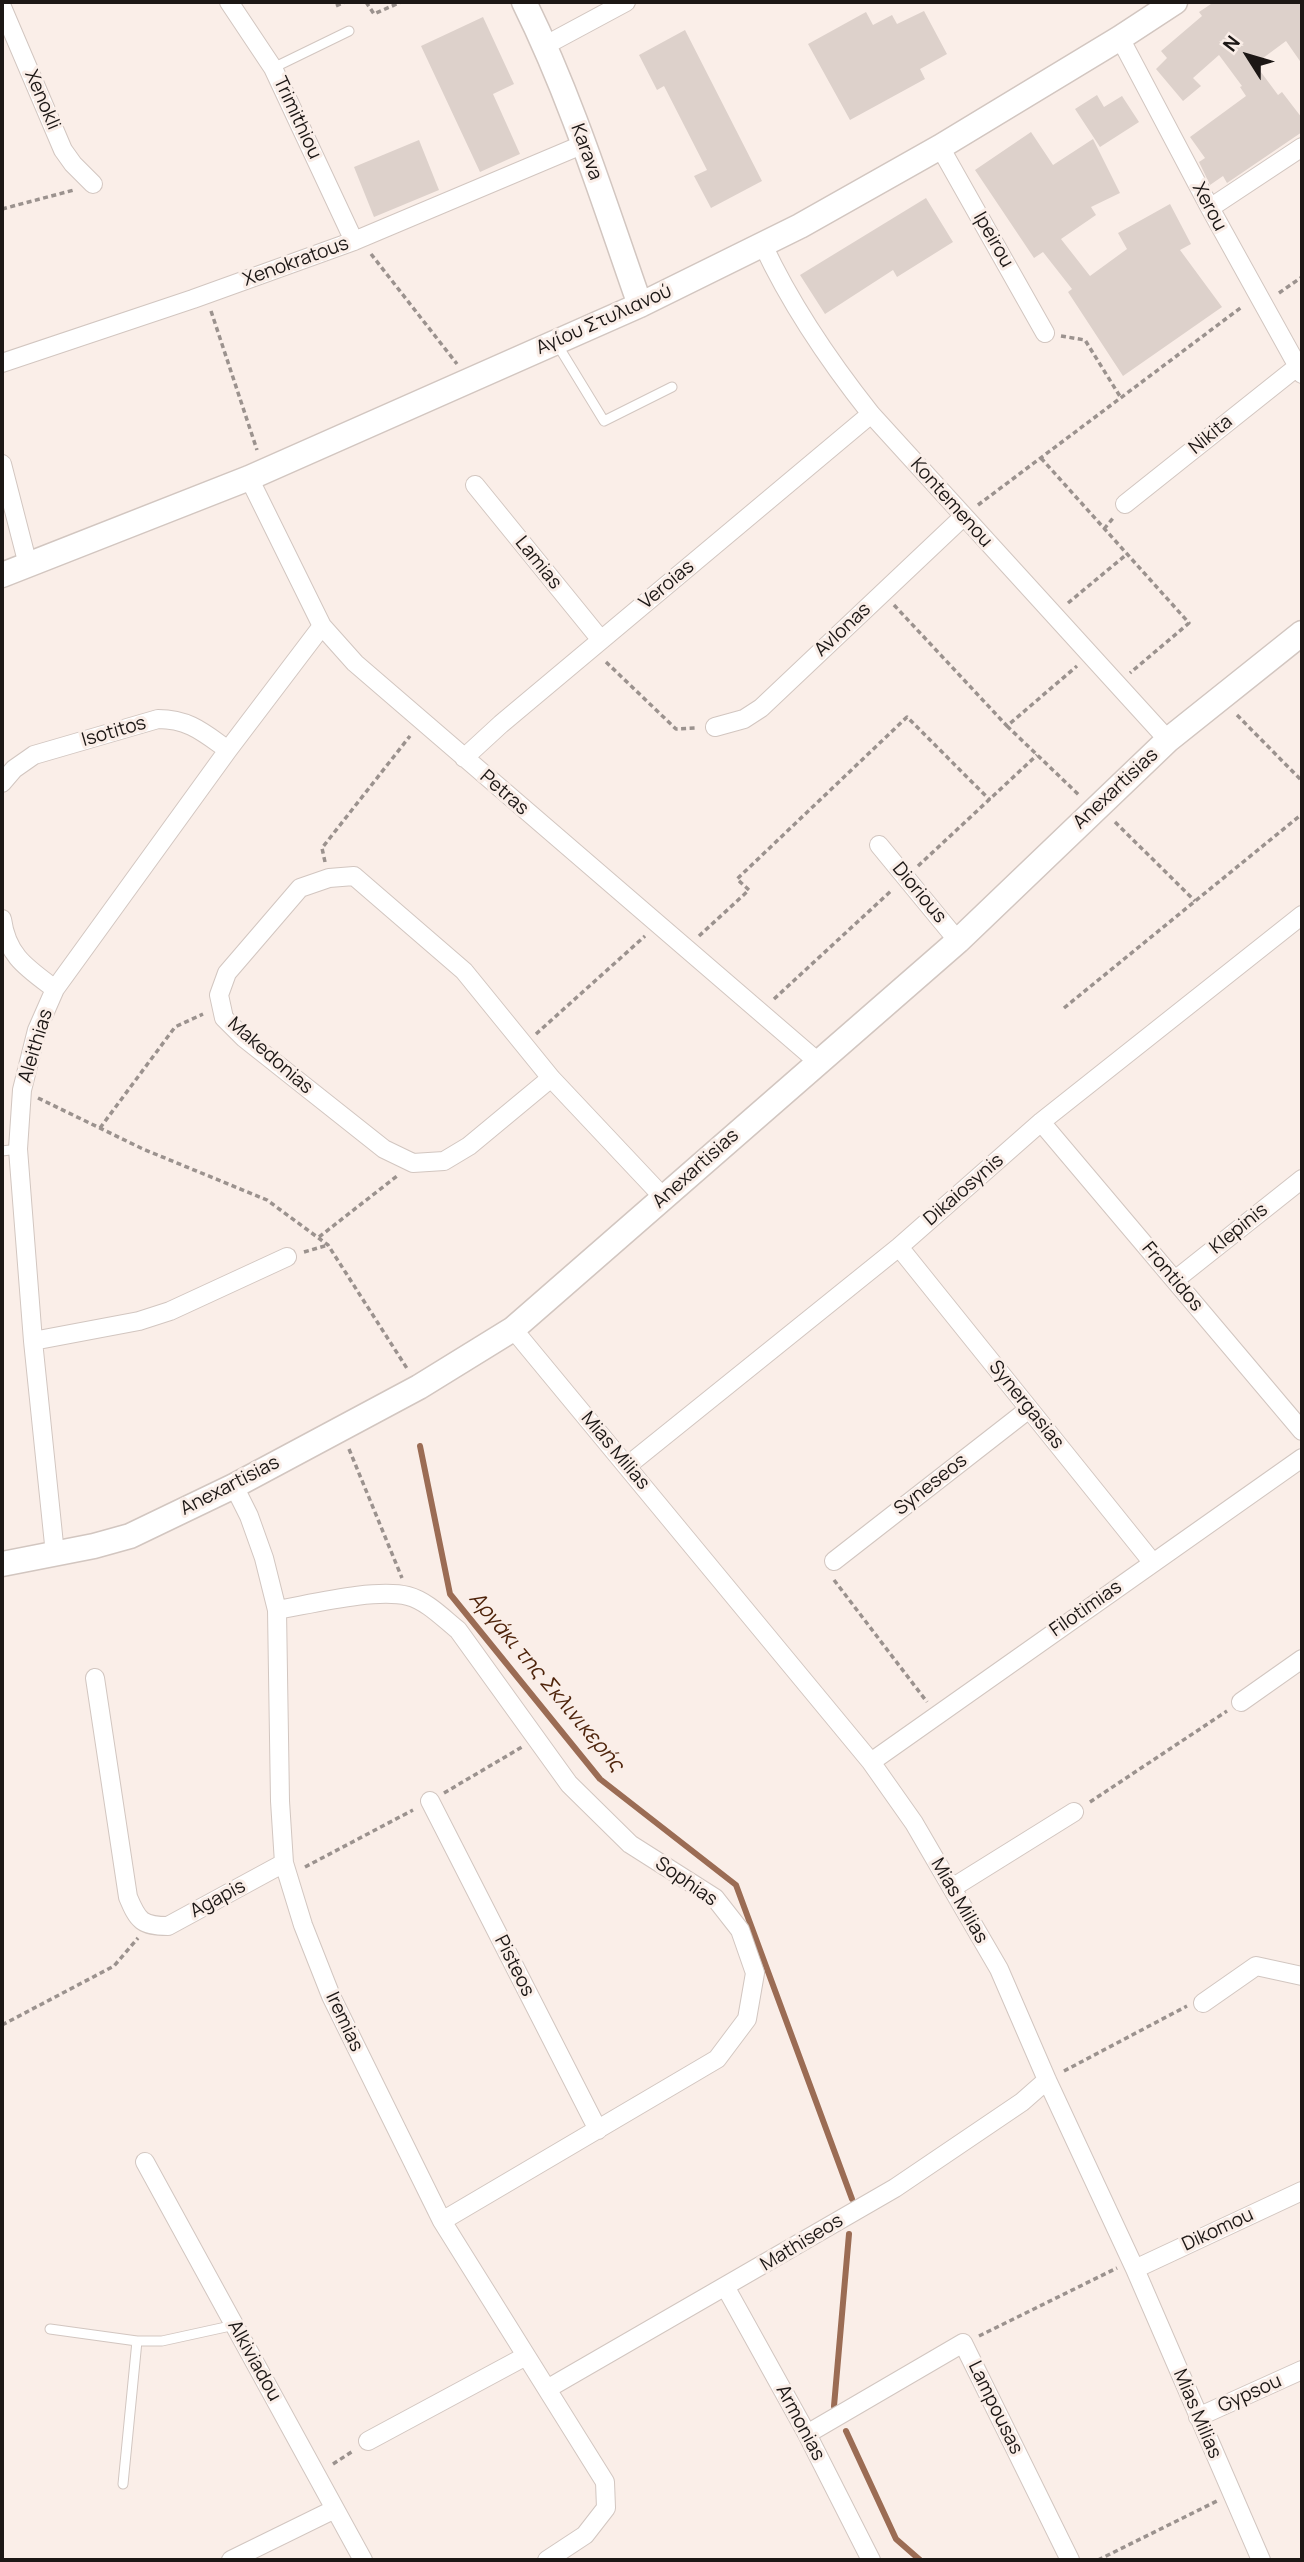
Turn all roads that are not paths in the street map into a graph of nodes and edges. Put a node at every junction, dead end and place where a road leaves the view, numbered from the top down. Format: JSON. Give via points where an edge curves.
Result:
{"nodes":[{"id":1,"x":229,"y":2,"type":"edge"},
{"id":2,"x":524,"y":2,"type":"edge"},
{"id":3,"x":626,"y":2,"type":"edge"},
{"id":4,"x":1175,"y":2,"type":"edge"},
{"id":5,"x":2,"y":7,"type":"edge"},
{"id":6,"x":349,"y":31,"type":"dead end"},
{"id":7,"x":1119,"y":38,"type":"junction"},
{"id":8,"x":546,"y":45,"type":"junction"},
{"id":9,"x":274,"y":68,"type":"junction"},
{"id":10,"x":584,"y":144,"type":"junction"},
{"id":11,"x":940,"y":147,"type":"junction"},
{"id":12,"x":1302,"y":147,"type":"edge"},
{"id":13,"x":93,"y":184,"type":"road end"},
{"id":14,"x":1210,"y":208,"type":"junction"},
{"id":15,"x":357,"y":240,"type":"junction"},
{"id":16,"x":763,"y":244,"type":"junction"},
{"id":17,"x":640,"y":305,"type":"junction"},
{"id":18,"x":1045,"y":333,"type":"road end"},
{"id":19,"x":556,"y":342,"type":"junction"},
{"id":20,"x":2,"y":363,"type":"edge"},
{"id":21,"x":1300,"y":370,"type":"edge"},
{"id":22,"x":671,"y":387,"type":"dead end"},
{"id":23,"x":871,"y":414,"type":"junction"},
{"id":24,"x":2,"y":464,"type":"edge"},
{"id":25,"x":256,"y":475,"type":"junction"},
{"id":26,"x":475,"y":485,"type":"dead end"},
{"id":27,"x":1125,"y":504,"type":"dead end"},
{"id":28,"x":962,"y":517,"type":"junction"},
{"id":29,"x":28,"y":565,"type":"junction"},
{"id":30,"x":2,"y":575,"type":"edge"},
{"id":31,"x":322,"y":626,"type":"junction"},
{"id":32,"x":1302,"y":633,"type":"edge"},
{"id":33,"x":596,"y":644,"type":"junction"},
{"id":34,"x":715,"y":727,"type":"road end"},
{"id":35,"x":1168,"y":740,"type":"junction"},
{"id":36,"x":229,"y":750,"type":"junction"},
{"id":37,"x":464,"y":758,"type":"junction"},
{"id":38,"x":2,"y":783,"type":"edge"},
{"id":39,"x":880,"y":845,"type":"dead end"},
{"id":40,"x":1302,"y":915,"type":"edge"},
{"id":41,"x":2,"y":919,"type":"edge"},
{"id":42,"x":958,"y":940,"type":"junction"},
{"id":43,"x":55,"y":989,"type":"junction"},
{"id":44,"x":817,"y":1061,"type":"junction"},
{"id":45,"x":551,"y":1078,"type":"junction"},
{"id":46,"x":1041,"y":1122,"type":"junction"},
{"id":47,"x":10,"y":1150,"type":"edge"},
{"id":48,"x":1302,"y":1178,"type":"edge"},
{"id":49,"x":664,"y":1198,"type":"junction"},
{"id":50,"x":899,"y":1247,"type":"junction"},
{"id":51,"x":287,"y":1257,"type":"road end"},
{"id":52,"x":1175,"y":1280,"type":"junction"},
{"id":53,"x":513,"y":1329,"type":"junction"},
{"id":54,"x":33,"y":1341,"type":"junction"},
{"id":55,"x":1029,"y":1409,"type":"junction"},
{"id":56,"x":1302,"y":1431,"type":"edge"},
{"id":57,"x":1302,"y":1458,"type":"edge"},
{"id":58,"x":627,"y":1466,"type":"junction"},
{"id":59,"x":233,"y":1486,"type":"junction"},
{"id":60,"x":55,"y":1554,"type":"junction"},
{"id":61,"x":834,"y":1561,"type":"road end"},
{"id":62,"x":1153,"y":1563,"type":"junction"},
{"id":63,"x":2,"y":1564,"type":"edge"},
{"id":64,"x":277,"y":1609,"type":"junction"},
{"id":65,"x":1302,"y":1659,"type":"edge"},
{"id":66,"x":95,"y":1678,"type":"dead end"},
{"id":67,"x":1241,"y":1702,"type":"road end"},
{"id":68,"x":871,"y":1762,"type":"junction"},
{"id":69,"x":430,"y":1801,"type":"dead end"},
{"id":70,"x":1074,"y":1812,"type":"road end"},
{"id":71,"x":284,"y":1863,"type":"junction"},
{"id":72,"x":952,"y":1888,"type":"junction"},
{"id":73,"x":1302,"y":1976,"type":"edge"},
{"id":74,"x":1203,"y":2003,"type":"road end"},
{"id":75,"x":1046,"y":2080,"type":"junction"},
{"id":76,"x":598,"y":2130,"type":"junction"},
{"id":77,"x":145,"y":2162,"type":"dead end"},
{"id":78,"x":1302,"y":2190,"type":"edge"},
{"id":79,"x":442,"y":2221,"type":"junction"},
{"id":80,"x":1133,"y":2265,"type":"junction"},
{"id":81,"x":726,"y":2288,"type":"junction"},
{"id":82,"x":235,"y":2325,"type":"junction"},
{"id":83,"x":50,"y":2329,"type":"dead end"},
{"id":84,"x":136,"y":2341,"type":"junction"},
{"id":85,"x":527,"y":2356,"type":"junction"},
{"id":86,"x":1302,"y":2370,"type":"edge"},
{"id":87,"x":547,"y":2389,"type":"junction"},
{"id":88,"x":1198,"y":2417,"type":"junction"},
{"id":89,"x":807,"y":2434,"type":"junction"},
{"id":90,"x":369,"y":2441,"type":"road end"},
{"id":91,"x":123,"y":2484,"type":"dead end"},
{"id":92,"x":335,"y":2509,"type":"junction"},
{"id":93,"x":231,"y":2560,"type":"edge"},
{"id":94,"x":363,"y":2560,"type":"edge"},
{"id":95,"x":547,"y":2560,"type":"edge"},
{"id":96,"x":871,"y":2560,"type":"edge"},
{"id":97,"x":1070,"y":2560,"type":"edge"},
{"id":98,"x":1261,"y":2560,"type":"edge"}],
"edges":[{"from":1,"to":9,"type":"street","name":"Trimithiou"},
{"from":2,"to":8,"type":"street","name":"Karava"},
{"from":3,"to":8,"type":"street"},
{"from":4,"to":7,"type":"street","name":"Αγίου Στυλιανού"},
{"from":5,"to":13,"type":"street","name":"Xenokli","via":[[63,150]]},
{"from":6,"to":9,"type":"lane"},
{"from":7,"to":11,"type":"street","name":"Αγίου Στυλιανού"},
{"from":7,"to":14,"type":"street","name":"Xerou"},
{"from":8,"to":10,"type":"street","name":"Karava"},
{"from":9,"to":15,"type":"street","name":"Trimithiou"},
{"from":10,"to":15,"type":"street","name":"Xenokratous"},
{"from":10,"to":17,"type":"street","name":"Karava"},
{"from":11,"to":16,"type":"street","name":"Αγίου Στυλιανού"},
{"from":11,"to":18,"type":"street","name":"Ipeirou"},
{"from":12,"to":14,"type":"street"},
{"from":14,"to":21,"type":"street","name":"Xerou"},
{"from":15,"to":20,"type":"street","name":"Xenokratous"},
{"from":16,"to":17,"type":"street","name":"Αγίου Στυλιανού"},
{"from":16,"to":23,"type":"street","name":"Kontemenou","via":[[835,368]]},
{"from":17,"to":19,"type":"street","name":"Αγίου Στυλιανού"},
{"from":19,"to":22,"type":"lane","via":[[604,421]]},
{"from":19,"to":25,"type":"street","name":"Αγίου Στυλιανού"},
{"from":21,"to":27,"type":"street","name":"Nikita"},
{"from":23,"to":28,"type":"street","name":"Kontemenou"},
{"from":23,"to":33,"type":"street","name":"Veroias"},
{"from":24,"to":29,"type":"street"},
{"from":25,"to":29,"type":"street","name":"Αγίου Στυλιανού"},
{"from":25,"to":31,"type":"street","name":"Petras"},
{"from":26,"to":33,"type":"street","name":"Lamias"},
{"from":28,"to":34,"type":"street","name":"Avlonas","via":[[761,708],[744,719]]},
{"from":28,"to":35,"type":"street","name":"Kontemenou"},
{"from":29,"to":30,"type":"street","name":"Αγίου Στυλιανού"},
{"from":31,"to":36,"type":"street","name":"Aleithias"},
{"from":31,"to":37,"type":"street","name":"Petras","via":[[355,663]]},
{"from":32,"to":35,"type":"street","name":"Anexartisias"},
{"from":33,"to":37,"type":"street","name":"Veroias"},
{"from":35,"to":42,"type":"street","name":"Anexartisias"},
{"from":36,"to":38,"type":"street","name":"Isotitos","via":[[194,726],[158,719],[34,755]]},
{"from":36,"to":43,"type":"street","name":"Aleithias"},
{"from":37,"to":44,"type":"street","name":"Petras"},
{"from":39,"to":42,"type":"street","name":"Diorious"},
{"from":40,"to":46,"type":"street","name":"Dikaiosynis"},
{"from":41,"to":43,"type":"street","via":[[10,948],[22,965]]},
{"from":42,"to":44,"type":"street","name":"Anexartisias"},
{"from":43,"to":47,"type":"street","name":"Aleithias","via":[[37,1030]]},
{"from":44,"to":49,"type":"street","name":"Anexartisias"},
{"from":45,"to":45,"type":"street","name":"Makedonias","via":[[464,971],[354,876],[328,877],[300,888],[228,973],[219,995],[224,1018],[244,1038],[384,1149],[413,1163],[444,1161],[469,1146]]},
{"from":45,"to":49,"type":"street"},
{"from":46,"to":50,"type":"street","name":"Dikaiosynis"},
{"from":46,"to":52,"type":"street","name":"Frontidos"},
{"from":47,"to":54,"type":"street","name":"Aleithias"},
{"from":48,"to":52,"type":"street","name":"Klepinis"},
{"from":49,"to":53,"type":"street","name":"Anexartisias"},
{"from":50,"to":55,"type":"street","name":"Synergasias"},
{"from":50,"to":58,"type":"street","name":"Dikaiosynis"},
{"from":51,"to":54,"type":"street","via":[[170,1311]]},
{"from":52,"to":56,"type":"street","name":"Frontidos"},
{"from":53,"to":58,"type":"street","name":"Mias Milias"},
{"from":53,"to":59,"type":"street","name":"Anexartisias","via":[[419,1387]]},
{"from":54,"to":60,"type":"street","name":"Aleithias"},
{"from":55,"to":61,"type":"street","name":"Syneseos"},
{"from":55,"to":62,"type":"street","name":"Synergasias"},
{"from":57,"to":62,"type":"street","name":"Filotimias"},
{"from":58,"to":68,"type":"street","name":"Mias Milias"},
{"from":59,"to":60,"type":"street","name":"Anexartisias","via":[[130,1536]]},
{"from":59,"to":64,"type":"street","name":"Iremias","via":[[249,1516]]},
{"from":60,"to":63,"type":"street","name":"Anexartisias"},
{"from":62,"to":68,"type":"street","name":"Filotimias"},
{"from":64,"to":71,"type":"street","name":"Iremias"},
{"from":64,"to":76,"type":"street","name":"Sophias","via":[[378,1594],[409,1596],[435,1610],[457,1630],[569,1784],[631,1844],[715,1898],[740,1930],[755,1973],[747,2019],[717,2059]]},
{"from":65,"to":67,"type":"street"},
{"from":66,"to":71,"type":"street","name":"Agapis","via":[[128,1898],[136,1916],[149,1926],[168,1926]]},
{"from":68,"to":72,"type":"street","name":"Mias Milias"},
{"from":69,"to":76,"type":"street","name":"Pisteos"},
{"from":70,"to":72,"type":"street"},
{"from":71,"to":79,"type":"street","name":"Iremias","via":[[331,1996]]},
{"from":72,"to":75,"type":"street","name":"Mias Milias","via":[[999,1969]]},
{"from":73,"to":74,"type":"street","via":[[1256,1966]]},
{"from":75,"to":80,"type":"street","name":"Mias Milias"},
{"from":75,"to":81,"type":"street","name":"Mathiseos","via":[[1022,2102],[914,2176]]},
{"from":76,"to":79,"type":"street","name":"Sophias"},
{"from":77,"to":82,"type":"street","name":"Alkiviadou"},
{"from":78,"to":80,"type":"street","name":"Dikomou"},
{"from":79,"to":85,"type":"street","name":"Iremias"},
{"from":80,"to":88,"type":"street","name":"Mias Milias"},
{"from":81,"to":87,"type":"street","name":"Mathiseos"},
{"from":81,"to":89,"type":"street","name":"Armonias"},
{"from":82,"to":84,"type":"lane","via":[[189,2337]]},
{"from":82,"to":92,"type":"street","name":"Alkiviadou"},
{"from":83,"to":84,"type":"lane"},
{"from":84,"to":91,"type":"lane"},
{"from":85,"to":87,"type":"street","name":"Iremias"},
{"from":85,"to":90,"type":"street"},
{"from":86,"to":88,"type":"street","name":"Gypsou"},
{"from":87,"to":95,"type":"street","name":"Iremias","via":[[605,2482],[606,2508],[585,2535]]},
{"from":88,"to":98,"type":"street","name":"Mias Milias"},
{"from":89,"to":96,"type":"street","name":"Armonias"},
{"from":89,"to":97,"type":"street","name":"Lampousas","via":[[963,2343]]},
{"from":92,"to":93,"type":"street"},
{"from":92,"to":94,"type":"street","name":"Alkiviadou"}]}
